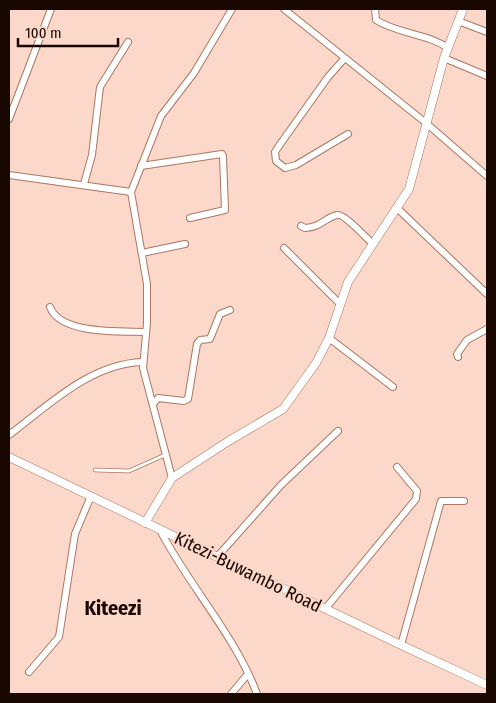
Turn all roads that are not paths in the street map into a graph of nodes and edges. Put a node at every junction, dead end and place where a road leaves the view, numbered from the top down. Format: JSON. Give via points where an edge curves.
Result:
{"nodes":[{"id":1,"x":52,"y":9,"type":"edge"},
{"id":2,"x":232,"y":9,"type":"edge"},
{"id":3,"x":284,"y":9,"type":"edge"},
{"id":4,"x":375,"y":9,"type":"edge"},
{"id":5,"x":463,"y":9,"type":"edge"},
{"id":6,"x":458,"y":21,"type":"junction"},
{"id":7,"x":487,"y":32,"type":"edge"},
{"id":8,"x":128,"y":42,"type":"dead end"},
{"id":9,"x":448,"y":48,"type":"junction"},
{"id":10,"x":444,"y":58,"type":"junction"},
{"id":11,"x":344,"y":59,"type":"junction"},
{"id":12,"x":487,"y":76,"type":"edge"},
{"id":13,"x":9,"y":118,"type":"edge"},
{"id":14,"x":426,"y":123,"type":"junction"},
{"id":15,"x":348,"y":134,"type":"dead end"},
{"id":16,"x":141,"y":166,"type":"junction"},
{"id":17,"x":9,"y":175,"type":"edge"},
{"id":18,"x":487,"y":176,"type":"edge"},
{"id":19,"x":84,"y":184,"type":"junction"},
{"id":20,"x":131,"y":192,"type":"junction"},
{"id":21,"x":397,"y":208,"type":"junction"},
{"id":22,"x":190,"y":218,"type":"dead end"},
{"id":23,"x":301,"y":226,"type":"dead end"},
{"id":24,"x":185,"y":244,"type":"dead end"},
{"id":25,"x":373,"y":244,"type":"junction"},
{"id":26,"x":284,"y":248,"type":"dead end"},
{"id":27,"x":142,"y":253,"type":"junction"},
{"id":28,"x":487,"y":294,"type":"edge"},
{"id":29,"x":339,"y":303,"type":"junction"},
{"id":30,"x":50,"y":308,"type":"dead end"},
{"id":31,"x":230,"y":310,"type":"dead end"},
{"id":32,"x":487,"y":329,"type":"edge"},
{"id":33,"x":146,"y":332,"type":"junction"},
{"id":34,"x":329,"y":338,"type":"junction"},
{"id":35,"x":458,"y":357,"type":"dead end"},
{"id":36,"x":142,"y":362,"type":"junction"},
{"id":37,"x":393,"y":387,"type":"dead end"},
{"id":38,"x":154,"y":403,"type":"junction"},
{"id":39,"x":338,"y":431,"type":"dead end"},
{"id":40,"x":9,"y":435,"type":"edge"},
{"id":41,"x":165,"y":455,"type":"junction"},
{"id":42,"x":9,"y":457,"type":"edge"},
{"id":43,"x":397,"y":467,"type":"dead end"},
{"id":44,"x":95,"y":470,"type":"dead end"},
{"id":45,"x":172,"y":478,"type":"junction"},
{"id":46,"x":92,"y":496,"type":"junction"},
{"id":47,"x":464,"y":501,"type":"dead end"},
{"id":48,"x":145,"y":523,"type":"junction"},
{"id":49,"x":160,"y":530,"type":"junction"},
{"id":50,"x":216,"y":556,"type":"junction"},
{"id":51,"x":325,"y":609,"type":"junction"},
{"id":52,"x":401,"y":646,"type":"junction"},
{"id":53,"x":29,"y":672,"type":"dead end"},
{"id":54,"x":248,"y":674,"type":"junction"},
{"id":55,"x":487,"y":684,"type":"edge"},
{"id":56,"x":231,"y":694,"type":"edge"},
{"id":57,"x":257,"y":694,"type":"edge"}],
"edges":[{"from":1,"to":13,"type":"street"},
{"from":2,"to":16,"type":"street","via":[[194,73],[161,116]]},
{"from":3,"to":11,"type":"street"},
{"from":4,"to":9,"type":"street","via":[[376,20],[382,24]]},
{"from":5,"to":6,"type":"street"},
{"from":6,"to":7,"type":"street"},
{"from":6,"to":9,"type":"street"},
{"from":8,"to":19,"type":"street","via":[[100,87],[92,155]]},
{"from":9,"to":10,"type":"street"},
{"from":10,"to":12,"type":"street"},
{"from":10,"to":14,"type":"street"},
{"from":11,"to":14,"type":"street"},
{"from":11,"to":15,"type":"street","via":[[328,76],[281,143],[275,152],[276,161],[284,168],[296,166]]},
{"from":14,"to":18,"type":"street"},
{"from":14,"to":21,"type":"street","via":[[412,181]]},
{"from":16,"to":20,"type":"street"},
{"from":16,"to":22,"type":"street","via":[[222,154],[225,210]]},
{"from":17,"to":19,"type":"street"},
{"from":19,"to":20,"type":"street"},
{"from":20,"to":27,"type":"street"},
{"from":21,"to":25,"type":"street"},
{"from":21,"to":28,"type":"street"},
{"from":23,"to":25,"type":"street","via":[[314,228],[337,215],[344,216]]},
{"from":24,"to":27,"type":"street"},
{"from":25,"to":29,"type":"street","via":[[348,282]]},
{"from":26,"to":29,"type":"street"},
{"from":27,"to":33,"type":"street","via":[[147,284]]},
{"from":29,"to":34,"type":"street"},
{"from":30,"to":33,"type":"street","via":[[58,320],[88,330]]},
{"from":31,"to":38,"type":"street","via":[[220,314],[210,339],[200,340],[197,344],[188,399],[158,398]]},
{"from":32,"to":35,"type":"street","via":[[467,340]]},
{"from":33,"to":36,"type":"street"},
{"from":34,"to":37,"type":"street"},
{"from":34,"to":45,"type":"street","via":[[284,409]]},
{"from":36,"to":38,"type":"street"},
{"from":36,"to":40,"type":"street","via":[[90,375]]},
{"from":38,"to":41,"type":"street"},
{"from":39,"to":50,"type":"street","via":[[281,485]]},
{"from":41,"to":44,"type":"lane","via":[[130,471]]},
{"from":41,"to":45,"type":"street"},
{"from":42,"to":46,"type":"street","name":"Kitezi-Buwambo Road"},
{"from":43,"to":51,"type":"street","via":[[416,491],[416,498]]},
{"from":45,"to":48,"type":"street"},
{"from":46,"to":48,"type":"street","name":"Kitezi-Buwambo Road"},
{"from":46,"to":53,"type":"street","via":[[75,534],[59,637]]},
{"from":47,"to":52,"type":"street","via":[[441,501]]},
{"from":48,"to":49,"type":"street","name":"Kitezi-Buwambo Road"},
{"from":49,"to":50,"type":"street","name":"Kitezi-Buwambo Road"},
{"from":49,"to":54,"type":"street"},
{"from":50,"to":51,"type":"street","name":"Kitezi-Buwambo Road"},
{"from":51,"to":52,"type":"street","name":"Kitezi-Buwambo Road"},
{"from":52,"to":55,"type":"street","name":"Kitezi-Buwambo Road"},
{"from":54,"to":56,"type":"street"},
{"from":54,"to":57,"type":"street"}]}
